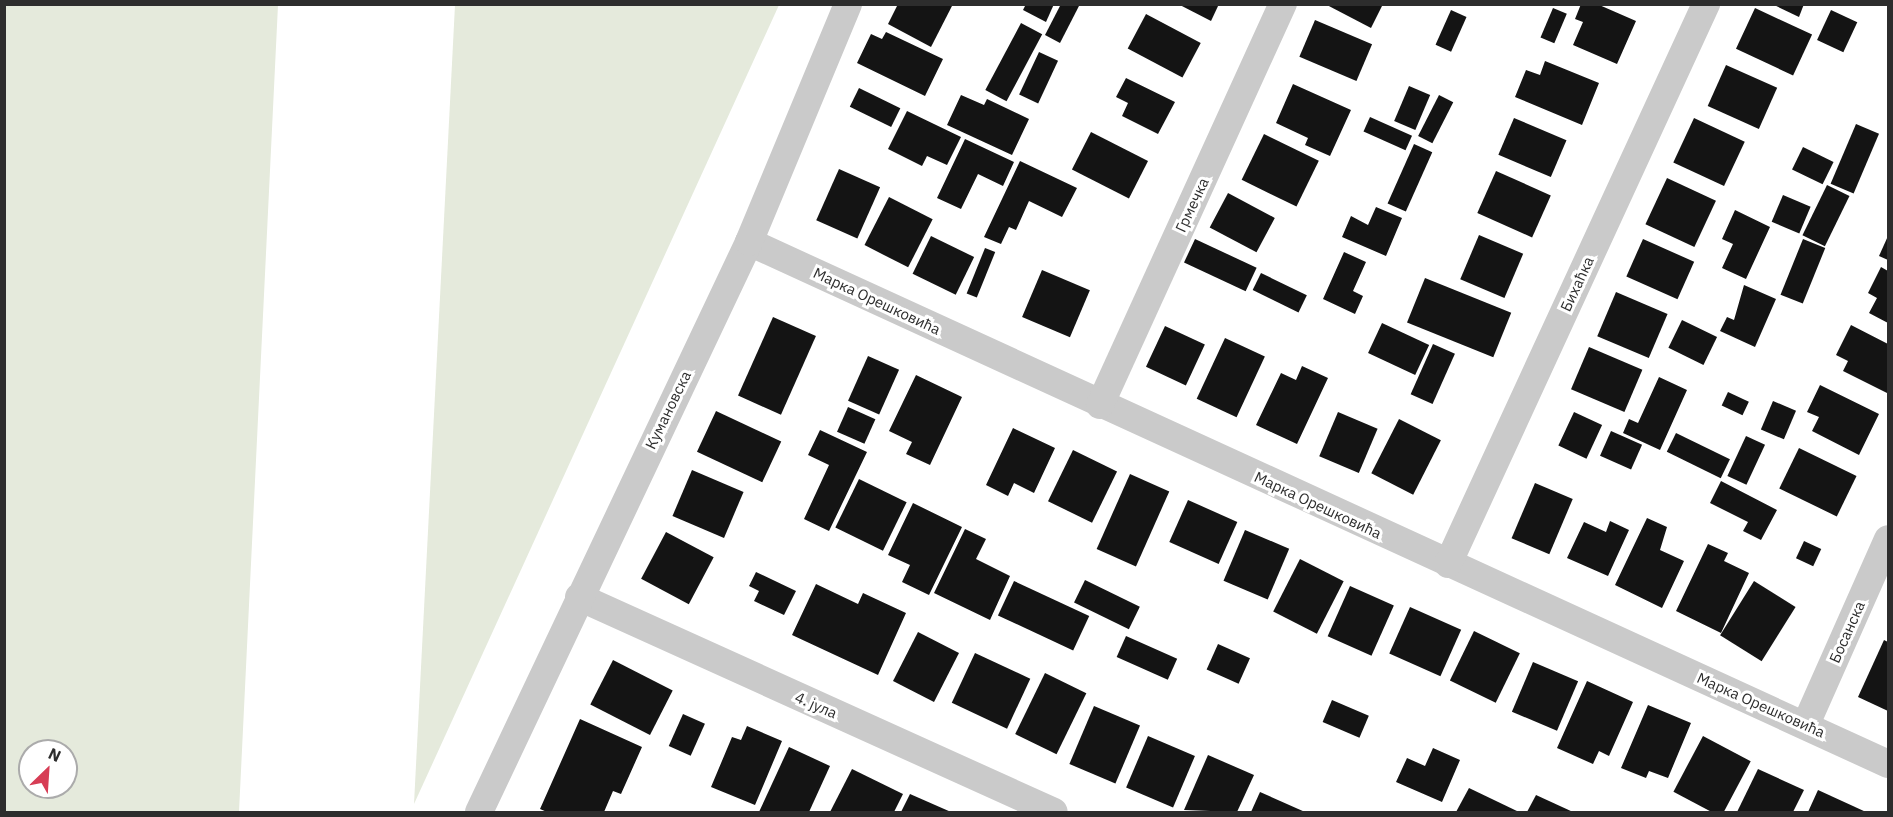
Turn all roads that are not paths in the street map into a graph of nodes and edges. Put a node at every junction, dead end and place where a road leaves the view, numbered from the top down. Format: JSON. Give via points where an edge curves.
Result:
{"nodes":[{"id":1,"x":848,"y":4,"type":"edge"},
{"id":2,"x":1283,"y":4,"type":"edge"},
{"id":3,"x":1706,"y":4,"type":"edge"},
{"id":4,"x":749,"y":242,"type":"junction"},
{"id":5,"x":1100,"y":405,"type":"junction"},
{"id":6,"x":1888,"y":539,"type":"edge"},
{"id":7,"x":1448,"y":564,"type":"junction"},
{"id":8,"x":579,"y":597,"type":"junction"},
{"id":9,"x":1806,"y":724,"type":"junction"},
{"id":10,"x":1888,"y":765,"type":"edge"},
{"id":11,"x":479,"y":813,"type":"edge"},
{"id":12,"x":1054,"y":813,"type":"edge"}],
"edges":[{"from":1,"to":4,"type":"street","name":"Кумановска"},
{"from":2,"to":5,"type":"street","name":"Грмечка"},
{"from":3,"to":7,"type":"street","name":"Бихаћка"},
{"from":4,"to":5,"type":"street","name":"Марка Орешковића"},
{"from":4,"to":8,"type":"street","name":"Кумановска"},
{"from":5,"to":7,"type":"street","name":"Марка Орешковића"},
{"from":6,"to":9,"type":"street","name":"Босанска"},
{"from":7,"to":9,"type":"street","name":"Марка Орешковића"},
{"from":8,"to":11,"type":"street","name":"Кумановска"},
{"from":8,"to":12,"type":"street","name":"4. јула"},
{"from":9,"to":10,"type":"street","name":"Марка Орешковића"}]}
